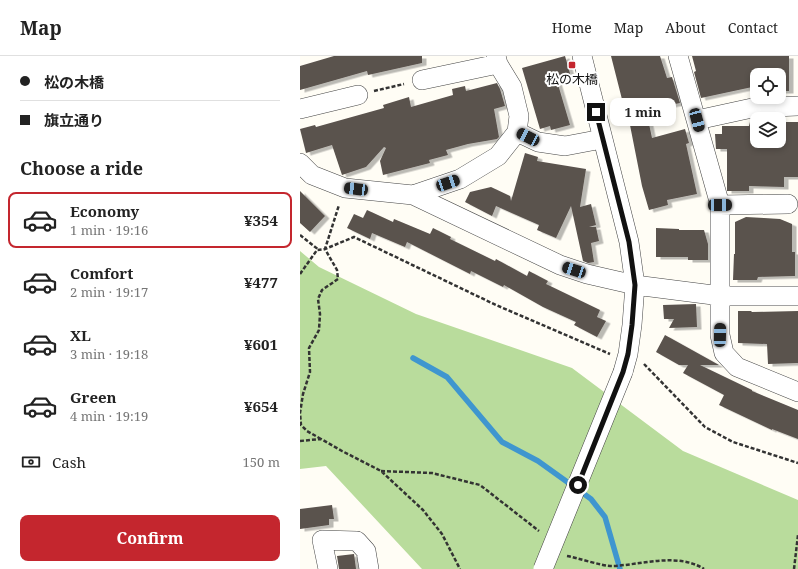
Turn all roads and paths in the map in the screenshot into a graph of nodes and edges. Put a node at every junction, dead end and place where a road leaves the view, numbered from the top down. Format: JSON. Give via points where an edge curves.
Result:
{"nodes":[{"id":1,"x":582,"y":56,"type":"edge"},
{"id":2,"x":678,"y":56,"type":"edge"},
{"id":3,"x":497,"y":60,"type":"edge"},
{"id":4,"x":422,"y":80,"type":"joint"},
{"id":5,"x":358,"y":95,"type":"joint"},
{"id":6,"x":798,"y":106,"type":"edge"},
{"id":7,"x":300,"y":109,"type":"edge"},
{"id":8,"x":697,"y":120,"type":"junction"},
{"id":9,"x":518,"y":132,"type":"junction"},
{"id":10,"x":602,"y":139,"type":"junction"},
{"id":11,"x":300,"y":163,"type":"edge"},
{"id":12,"x":345,"y":188,"type":"junction"},
{"id":13,"x":413,"y":195,"type":"junction"},
{"id":14,"x":788,"y":204,"type":"dead end"},
{"id":15,"x":720,"y":205,"type":"junction"},
{"id":16,"x":300,"y":236,"type":"edge"},
{"id":17,"x":325,"y":249,"type":"junction"},
{"id":18,"x":317,"y":250,"type":"junction"},
{"id":19,"x":300,"y":274,"type":"edge"},
{"id":20,"x":635,"y":285,"type":"junction"},
{"id":21,"x":721,"y":296,"type":"junction"},
{"id":22,"x":798,"y":296,"type":"edge"},
{"id":23,"x":610,"y":354,"type":"dead end"},
{"id":24,"x":643,"y":362,"type":"dead end"},
{"id":25,"x":798,"y":392,"type":"edge"},
{"id":26,"x":321,"y":439,"type":"junction"},
{"id":27,"x":300,"y":440,"type":"edge"},
{"id":28,"x":798,"y":463,"type":"edge"},
{"id":29,"x":381,"y":471,"type":"junction"},
{"id":30,"x":798,"y":535,"type":"edge"},
{"id":31,"x":544,"y":536,"type":"dead end"},
{"id":32,"x":567,"y":556,"type":"dead end"},
{"id":33,"x":328,"y":569,"type":"edge"},
{"id":34,"x":369,"y":569,"type":"edge"},
{"id":35,"x":460,"y":569,"type":"edge"},
{"id":36,"x":543,"y":569,"type":"edge"},
{"id":37,"x":704,"y":569,"type":"edge"},
{"id":38,"x":794,"y":569,"type":"edge"}],
"edges":[{"from":1,"to":10,"type":"street"},
{"from":2,"to":8,"type":"street"},
{"from":3,"to":4,"type":"street"},
{"from":3,"to":9,"type":"street","via":[[512,87],[519,116]]},
{"from":4,"to":5,"type":"path"},
{"from":5,"to":7,"type":"street"},
{"from":6,"to":8,"type":"street","via":[[752,108]]},
{"from":8,"to":15,"type":"street"},
{"from":9,"to":10,"type":"street","via":[[538,142],[564,146]]},
{"from":9,"to":13,"type":"street","via":[[498,156],[460,179]]},
{"from":10,"to":20,"type":"street","via":[[629,242]]},
{"from":11,"to":12,"type":"street","via":[[312,174]]},
{"from":12,"to":13,"type":"street"},
{"from":12,"to":17,"type":"path"},
{"from":13,"to":20,"type":"street","via":[[560,265]]},
{"from":14,"to":15,"type":"street"},
{"from":15,"to":21,"type":"street"},
{"from":16,"to":18,"type":"path"},
{"from":17,"to":18,"type":"path"},
{"from":17,"to":23,"type":"path","via":[[354,237]]},
{"from":17,"to":26,"type":"path","via":[[337,270],[338,279],[322,290],[318,299],[320,330],[309,348],[310,372],[300,412],[301,425]]},
{"from":18,"to":19,"type":"path"},
{"from":20,"to":21,"type":"street"},
{"from":20,"to":36,"type":"street","bridge":true,"via":[[632,325],[623,372]]},
{"from":21,"to":22,"type":"street"},
{"from":21,"to":25,"type":"street","via":[[720,335],[724,353],[737,367]]},
{"from":24,"to":28,"type":"path","via":[[705,427],[733,442]]},
{"from":26,"to":27,"type":"path"},
{"from":26,"to":29,"type":"path"},
{"from":29,"to":31,"type":"path","via":[[432,472],[480,485]]},
{"from":29,"to":35,"type":"path","via":[[423,510],[442,534]]},
{"from":30,"to":38,"type":"path"},
{"from":32,"to":37,"type":"path","via":[[611,566],[661,561],[697,564]]},
{"from":33,"to":34,"type":"street","via":[[322,540],[357,541],[366,551]]}]}
